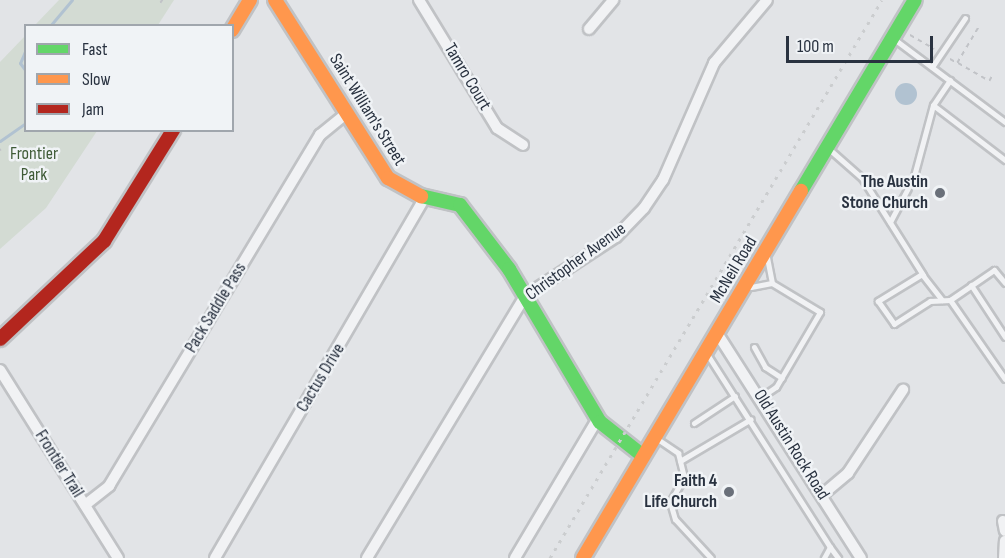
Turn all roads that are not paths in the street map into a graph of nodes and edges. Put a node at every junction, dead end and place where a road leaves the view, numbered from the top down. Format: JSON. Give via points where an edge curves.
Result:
{"nodes":[{"id":1,"x":250,"y":0,"type":"edge"},
{"id":2,"x":275,"y":0,"type":"edge"},
{"id":3,"x":613,"y":0,"type":"edge"},
{"id":4,"x":767,"y":0,"type":"edge"},
{"id":5,"x":915,"y":0,"type":"edge"},
{"id":6,"x":422,"y":1,"type":"edge"},
{"id":7,"x":965,"y":18,"type":"dead end"},
{"id":8,"x":234,"y":27,"type":"edge"},
{"id":9,"x":589,"y":29,"type":"dead end"},
{"id":10,"x":893,"y":38,"type":"junction"},
{"id":11,"x":932,"y":67,"type":"junction"},
{"id":12,"x":950,"y":80,"type":"junction"},
{"id":13,"x":933,"y":105,"type":"junction"},
{"id":14,"x":347,"y":113,"type":"junction"},
{"id":15,"x":1005,"y":122,"type":"edge"},
{"id":16,"x":172,"y":132,"type":"edge"},
{"id":17,"x":523,"y":145,"type":"dead end"},
{"id":18,"x":828,"y":148,"type":"junction"},
{"id":19,"x":1005,"y":159,"type":"edge"},
{"id":20,"x":914,"y":176,"type":"dead end"},
{"id":21,"x":908,"y":188,"type":"dead end"},
{"id":22,"x":425,"y":197,"type":"junction"},
{"id":23,"x":890,"y":222,"type":"junction"},
{"id":24,"x":766,"y":252,"type":"junction"},
{"id":25,"x":923,"y":276,"type":"junction"},
{"id":26,"x":772,"y":283,"type":"junction"},
{"id":27,"x":1005,"y":283,"type":"edge"},
{"id":28,"x":971,"y":285,"type":"junction"},
{"id":29,"x":742,"y":292,"type":"junction"},
{"id":30,"x":525,"y":296,"type":"junction"},
{"id":31,"x":942,"y":300,"type":"junction"},
{"id":32,"x":950,"y":300,"type":"junction"},
{"id":33,"x":717,"y":333,"type":"junction"},
{"id":34,"x":1005,"y":336,"type":"edge"},
{"id":35,"x":0,"y":339,"type":"edge"},
{"id":36,"x":754,"y":347,"type":"dead end"},
{"id":37,"x":706,"y":353,"type":"junction"},
{"id":38,"x":0,"y":370,"type":"edge"},
{"id":39,"x":782,"y":378,"type":"junction"},
{"id":40,"x":1005,"y":379,"type":"edge"},
{"id":41,"x":577,"y":380,"type":"junction"},
{"id":42,"x":903,"y":390,"type":"dead end"},
{"id":43,"x":735,"y":396,"type":"junction"},
{"id":44,"x":761,"y":397,"type":"junction"},
{"id":45,"x":598,"y":418,"type":"junction"},
{"id":46,"x":751,"y":420,"type":"junction"},
{"id":47,"x":694,"y":423,"type":"dead end"},
{"id":48,"x":616,"y":436,"type":"junction"},
{"id":49,"x":655,"y":437,"type":"junction"},
{"id":50,"x":579,"y":450,"type":"junction"},
{"id":51,"x":644,"y":456,"type":"junction"},
{"id":52,"x":680,"y":461,"type":"junction"},
{"id":53,"x":822,"y":495,"type":"junction"},
{"id":54,"x":85,"y":505,"type":"junction"},
{"id":55,"x":1005,"y":541,"type":"edge"},
{"id":56,"x":830,"y":547,"type":"junction"},
{"id":57,"x":118,"y":558,"type":"edge"},
{"id":58,"x":214,"y":558,"type":"edge"},
{"id":59,"x":367,"y":558,"type":"edge"},
{"id":60,"x":515,"y":558,"type":"edge"},
{"id":61,"x":583,"y":558,"type":"edge"},
{"id":62,"x":711,"y":558,"type":"edge"},
{"id":63,"x":824,"y":558,"type":"edge"},
{"id":64,"x":838,"y":558,"type":"edge"},
{"id":65,"x":861,"y":558,"type":"edge"},
{"id":66,"x":1004,"y":558,"type":"edge"}],
"edges":[{"from":1,"to":8,"type":"street"},
{"from":2,"to":14,"type":"street","name":"Saint William's Street"},
{"from":3,"to":9,"type":"street"},
{"from":4,"to":30,"type":"street","name":"Christopher Avenue","via":[[714,63],[663,180],[644,208],[616,237]]},
{"from":5,"to":10,"type":"street","name":"McNeil Road"},
{"from":6,"to":17,"type":"street","name":"Tamro Court","via":[[497,128]]},
{"from":7,"to":11,"type":"lane"},
{"from":10,"to":11,"type":"lane"},
{"from":10,"to":18,"type":"street","name":"McNeil Road"},
{"from":11,"to":12,"type":"lane"},
{"from":12,"to":13,"type":"lane"},
{"from":12,"to":15,"type":"lane"},
{"from":13,"to":19,"type":"lane"},
{"from":13,"to":20,"type":"lane"},
{"from":14,"to":22,"type":"street","name":"Saint William's Street","via":[[388,178]]},
{"from":14,"to":54,"type":"street","name":"Pack Saddle Pass","via":[[320,135],[109,486]]},
{"from":16,"to":35,"type":"street","via":[[114,229]]},
{"from":18,"to":23,"type":"lane","via":[[862,178]]},
{"from":18,"to":24,"type":"street","name":"McNeil Road"},
{"from":21,"to":23,"type":"lane"},
{"from":22,"to":30,"type":"street","name":"Saint William's Street","via":[[460,205]]},
{"from":22,"to":58,"type":"street","name":"Cactus Drive"},
{"from":23,"to":25,"type":"lane"},
{"from":24,"to":26,"type":"lane"},
{"from":24,"to":29,"type":"street","name":"McNeil Road"},
{"from":25,"to":31,"type":"lane"},
{"from":25,"to":31,"type":"lane","via":[[878,301],[894,324],[930,301]]},
{"from":26,"to":29,"type":"lane"},
{"from":26,"to":39,"type":"lane","via":[[820,312]]},
{"from":27,"to":28,"type":"lane","via":[[994,270]]},
{"from":28,"to":32,"type":"lane"},
{"from":28,"to":34,"type":"lane"},
{"from":29,"to":33,"type":"street","name":"McNeil Road"},
{"from":30,"to":41,"type":"street","name":"Saint William's Street"},
{"from":30,"to":59,"type":"street","name":"Christopher Avenue"},
{"from":31,"to":32,"type":"lane"},
{"from":32,"to":40,"type":"lane"},
{"from":33,"to":37,"type":"street","name":"McNeil Road"},
{"from":33,"to":44,"type":"street","name":"Old Austin Rock Road"},
{"from":36,"to":39,"type":"lane","via":[[765,367]]},
{"from":37,"to":43,"type":"lane"},
{"from":37,"to":49,"type":"street","name":"McNeil Road"},
{"from":38,"to":54,"type":"street","name":"Frontier Trail"},
{"from":39,"to":44,"type":"lane"},
{"from":41,"to":45,"type":"street","name":"Saint William's Street"},
{"from":41,"to":48,"type":"street","name":"Saint William's Street"},
{"from":42,"to":53,"type":"street","via":[[848,473]]},
{"from":43,"to":46,"type":"lane"},
{"from":43,"to":47,"type":"lane"},
{"from":44,"to":53,"type":"street","name":"Old Austin Rock Road"},
{"from":45,"to":48,"type":"street","name":"Saint William's Street"},
{"from":45,"to":50,"type":"street"},
{"from":46,"to":52,"type":"lane"},
{"from":46,"to":56,"type":"lane"},
{"from":48,"to":50,"type":"street","via":[[597,435]]},
{"from":48,"to":51,"type":"street","name":"Saint William's Street"},
{"from":49,"to":51,"type":"street","name":"McNeil Road"},
{"from":49,"to":52,"type":"lane","via":[[678,453]]},
{"from":50,"to":60,"type":"street"},
{"from":51,"to":61,"type":"street","name":"McNeil Road"},
{"from":52,"to":62,"type":"lane","via":[[684,477],[670,502],[675,519]]},
{"from":53,"to":65,"type":"street","name":"Old Austin Rock Road"},
{"from":54,"to":57,"type":"street","name":"Frontier Trail"},
{"from":55,"to":66,"type":"street"},
{"from":56,"to":63,"type":"lane"},
{"from":56,"to":64,"type":"lane"}]}
